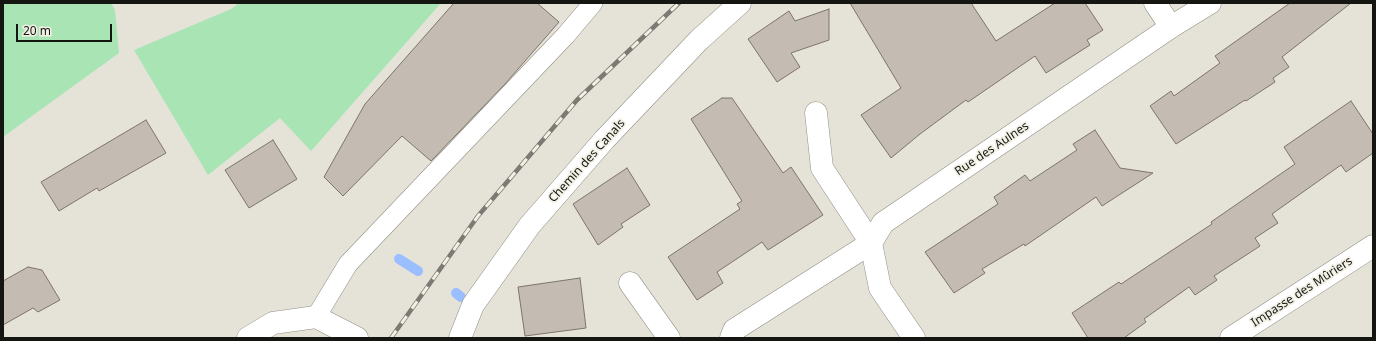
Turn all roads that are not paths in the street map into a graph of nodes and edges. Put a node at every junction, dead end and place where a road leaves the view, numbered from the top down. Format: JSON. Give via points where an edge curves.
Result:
{"nodes":[{"id":1,"x":593,"y":3,"type":"edge"},
{"id":2,"x":740,"y":3,"type":"edge"},
{"id":3,"x":1155,"y":3,"type":"edge"},
{"id":4,"x":1210,"y":3,"type":"edge"},
{"id":5,"x":1171,"y":28,"type":"junction"},
{"id":6,"x":816,"y":113,"type":"dead end"},
{"id":7,"x":870,"y":244,"type":"junction"},
{"id":8,"x":1373,"y":246,"type":"edge"},
{"id":9,"x":630,"y":283,"type":"dead end"},
{"id":10,"x":316,"y":317,"type":"junction"},
{"id":11,"x":248,"y":338,"type":"edge"},
{"id":12,"x":357,"y":338,"type":"edge"},
{"id":13,"x":460,"y":338,"type":"edge"},
{"id":14,"x":669,"y":338,"type":"edge"},
{"id":15,"x":731,"y":338,"type":"edge"},
{"id":16,"x":914,"y":338,"type":"edge"},
{"id":17,"x":1230,"y":338,"type":"edge"}],
"edges":[{"from":1,"to":10,"type":"lane","via":[[566,35],[348,264]]},
{"from":2,"to":13,"type":"street","name":"Chemin des Canals","via":[[699,40],[530,225],[473,305]]},
{"from":3,"to":5,"type":"street"},
{"from":4,"to":5,"type":"street","name":"Rue des Aulnes"},
{"from":5,"to":7,"type":"street","name":"Rue des Aulnes","via":[[883,223]]},
{"from":6,"to":7,"type":"street","via":[[822,168]]},
{"from":7,"to":15,"type":"street","via":[[734,330]]},
{"from":7,"to":16,"type":"street","via":[[880,288]]},
{"from":8,"to":17,"type":"street","name":"Impasse des Mûriers"},
{"from":9,"to":14,"type":"street"},
{"from":10,"to":11,"type":"street","via":[[274,323]]},
{"from":10,"to":12,"type":"street"}]}
